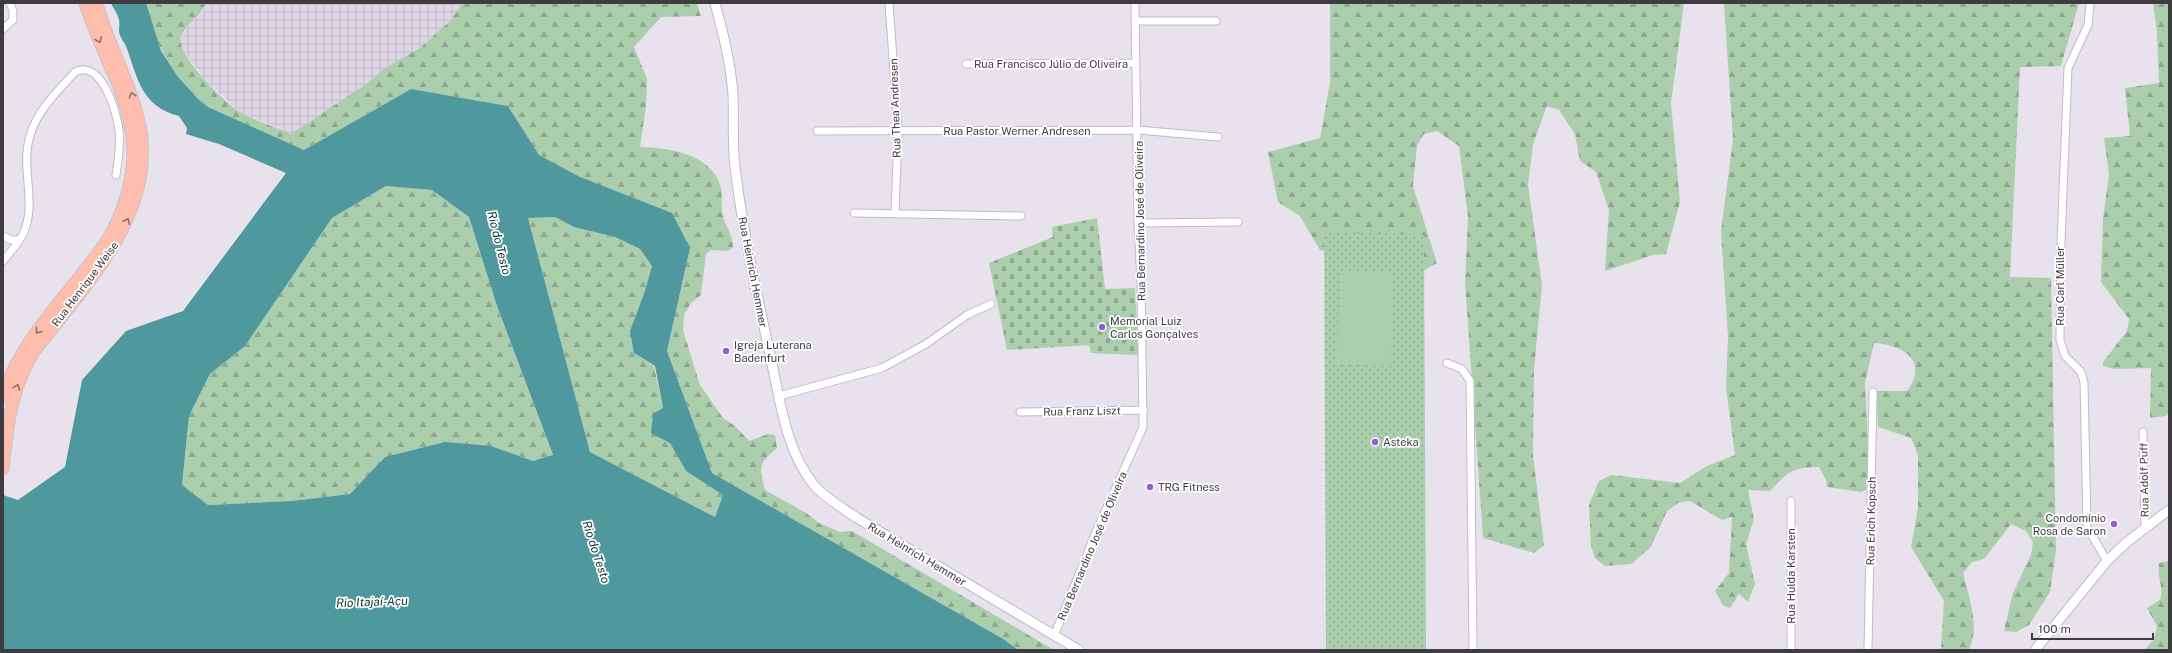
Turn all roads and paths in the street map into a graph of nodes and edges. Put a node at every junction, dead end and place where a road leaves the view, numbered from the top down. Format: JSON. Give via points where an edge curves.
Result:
{"nodes":[{"id":1,"x":10,"y":3,"type":"edge"},
{"id":2,"x":85,"y":3,"type":"edge"},
{"id":3,"x":97,"y":3,"type":"edge"},
{"id":4,"x":715,"y":3,"type":"edge"},
{"id":5,"x":889,"y":3,"type":"edge"},
{"id":6,"x":1136,"y":3,"type":"edge"},
{"id":7,"x":2090,"y":3,"type":"edge"},
{"id":8,"x":1136,"y":21,"type":"junction"},
{"id":9,"x":1216,"y":22,"type":"dead end"},
{"id":10,"x":3,"y":29,"type":"edge"},
{"id":11,"x":966,"y":64,"type":"dead end"},
{"id":12,"x":1136,"y":64,"type":"junction"},
{"id":13,"x":898,"y":130,"type":"junction"},
{"id":14,"x":1138,"y":130,"type":"junction"},
{"id":15,"x":817,"y":131,"type":"dead end"},
{"id":16,"x":1218,"y":137,"type":"dead end"},
{"id":17,"x":116,"y":174,"type":"dead end"},
{"id":18,"x":854,"y":213,"type":"dead end"},
{"id":19,"x":895,"y":214,"type":"junction"},
{"id":20,"x":1022,"y":216,"type":"dead end"},
{"id":21,"x":1238,"y":222,"type":"dead end"},
{"id":22,"x":1138,"y":223,"type":"junction"},
{"id":23,"x":3,"y":236,"type":"edge"},
{"id":24,"x":17,"y":240,"type":"junction"},
{"id":25,"x":3,"y":261,"type":"edge"},
{"id":26,"x":992,"y":304,"type":"dead end"},
{"id":27,"x":1447,"y":363,"type":"dead end"},
{"id":28,"x":1873,"y":392,"type":"dead end"},
{"id":29,"x":779,"y":396,"type":"junction"},
{"id":30,"x":3,"y":397,"type":"edge"},
{"id":31,"x":1144,"y":410,"type":"junction"},
{"id":32,"x":1020,"y":412,"type":"dead end"},
{"id":33,"x":2143,"y":432,"type":"dead end"},
{"id":34,"x":3,"y":469,"type":"edge"},
{"id":35,"x":1791,"y":501,"type":"dead end"},
{"id":36,"x":2169,"y":510,"type":"edge"},
{"id":37,"x":2145,"y":528,"type":"junction"},
{"id":38,"x":2107,"y":561,"type":"junction"},
{"id":39,"x":1054,"y":636,"type":"junction"},
{"id":40,"x":1079,"y":650,"type":"edge"},
{"id":41,"x":1472,"y":650,"type":"edge"},
{"id":42,"x":1791,"y":650,"type":"edge"},
{"id":43,"x":1868,"y":650,"type":"edge"},
{"id":44,"x":2035,"y":650,"type":"edge"}],
"edges":[{"from":1,"to":10,"type":"street","via":[[13,20]]},
{"from":2,"to":30,"type":"main road","name":"Rua Henrique Weise","one_way":true,"via":[[130,120],[134,149],[130,188],[111,234],[25,348]]},
{"from":34,"to":3,"type":"main road","name":"Rua Henrique Weise","one_way":true,"via":[[13,396],[21,374],[33,353],[119,239],[138,191],[143,161],[139,119]]},
{"from":4,"to":29,"type":"street","name":"Rua Heinrich Hemmer","via":[[730,66],[734,166],[740,205]]},
{"from":5,"to":13,"type":"street","name":"Rua Thea Andresen"},
{"from":6,"to":8,"type":"street","name":"Rua Bernardino José de Oliveira"},
{"from":7,"to":38,"type":"street","name":"Rua Carl Müller","via":[[2088,25],[2068,68],[2060,242],[2060,340],[2065,356],[2080,372],[2084,382],[2087,527]]},
{"from":8,"to":9,"type":"street"},
{"from":8,"to":12,"type":"street","name":"Rua Bernardino José de Oliveira"},
{"from":11,"to":12,"type":"street","name":"Rua Francisco Júlio de Oliveira"},
{"from":12,"to":14,"type":"street","name":"Rua Bernardino José de Oliveira"},
{"from":13,"to":14,"type":"street","name":"Rua Pastor Werner Andresen"},
{"from":13,"to":15,"type":"street","name":"Rua Pastor Werner Andresen"},
{"from":13,"to":19,"type":"street","name":"Rua Thea Andresen"},
{"from":14,"to":16,"type":"street","name":"Rua Pastor Werner Andresen"},
{"from":14,"to":22,"type":"street","name":"Rua Bernardino José de Oliveira"},
{"from":17,"to":24,"type":"street","via":[[120,154],[119,130],[107,89],[97,75],[87,69],[81,69],[75,72],[35,120],[25,162],[28,216],[23,234]]},
{"from":18,"to":19,"type":"street"},
{"from":19,"to":20,"type":"street"},
{"from":21,"to":22,"type":"street"},
{"from":22,"to":31,"type":"street","name":"Rua Bernardino José de Oliveira"},
{"from":23,"to":24,"type":"street"},
{"from":24,"to":25,"type":"street"},
{"from":26,"to":29,"type":"street","via":[[967,315],[926,344],[882,368]]},
{"from":27,"to":41,"type":"street","via":[[1462,369],[1470,381]]},
{"from":28,"to":43,"type":"street","name":"Rua Erich Kopsch"},
{"from":29,"to":39,"type":"street","name":"Rua Heinrich Hemmer","via":[[793,448],[814,486],[833,502]]},
{"from":31,"to":32,"type":"street","name":"Rua Franz Liszt"},
{"from":31,"to":39,"type":"street","name":"Rua Bernardino José de Oliveira","via":[[1143,427],[1096,532]]},
{"from":33,"to":37,"type":"street","name":"Rua Adolf Puff"},
{"from":35,"to":42,"type":"street","name":"Rua Hulda Karsten"},
{"from":36,"to":37,"type":"street"},
{"from":37,"to":38,"type":"street"},
{"from":38,"to":44,"type":"street"},
{"from":39,"to":40,"type":"street","name":"Rua Heinrich Hemmer"}]}
